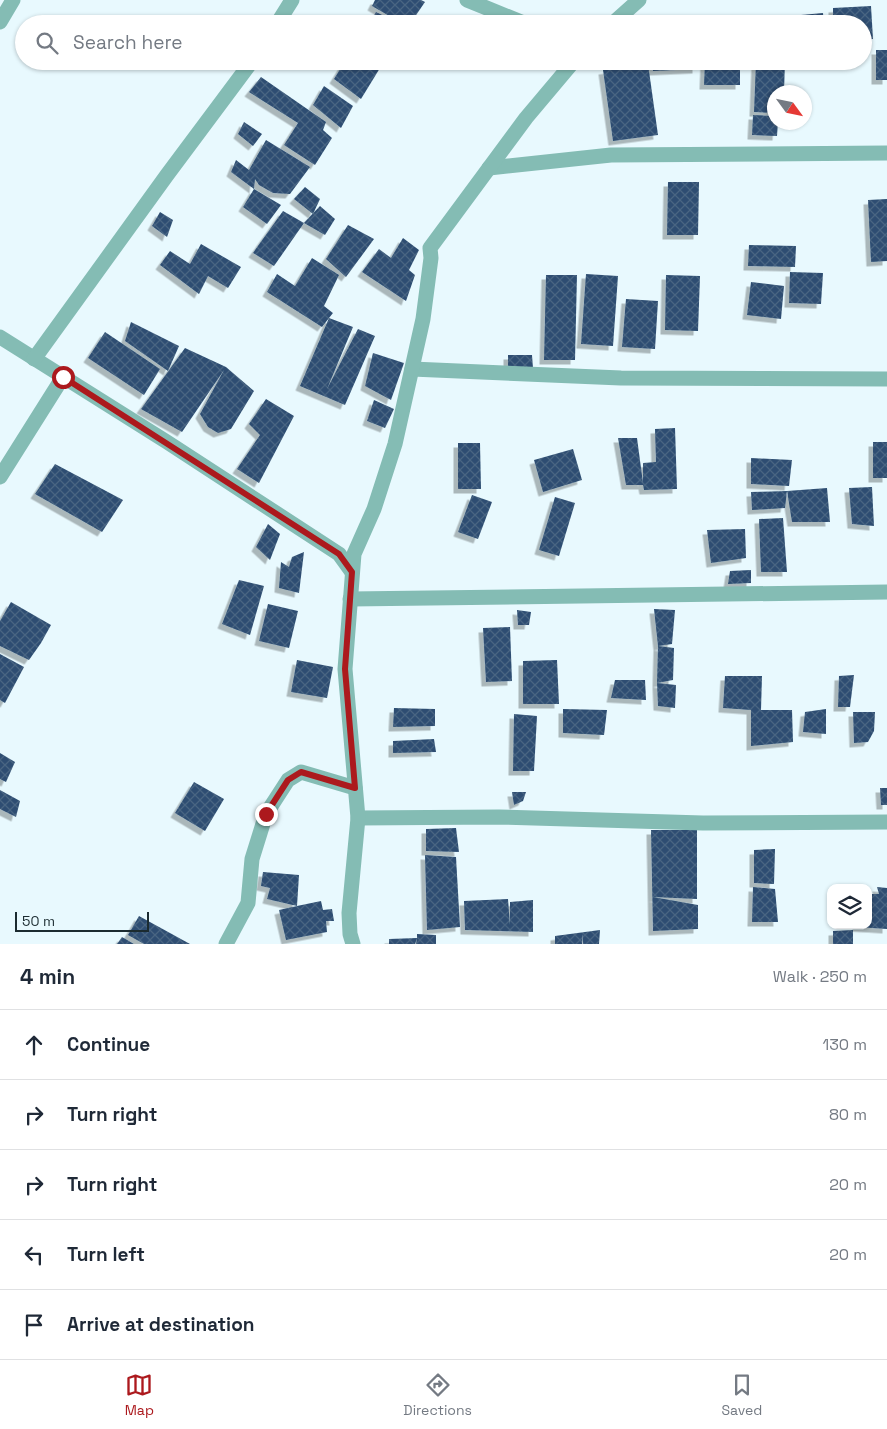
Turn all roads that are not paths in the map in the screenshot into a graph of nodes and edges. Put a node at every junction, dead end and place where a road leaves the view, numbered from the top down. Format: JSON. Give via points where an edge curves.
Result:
{"nodes":[{"id":1,"x":13,"y":0,"type":"edge"},
{"id":2,"x":292,"y":0,"type":"edge"},
{"id":3,"x":467,"y":0,"type":"edge"},
{"id":4,"x":639,"y":0,"type":"edge"},
{"id":5,"x":283,"y":15,"type":"edge"},
{"id":6,"x":504,"y":15,"type":"edge"},
{"id":7,"x":622,"y":15,"type":"edge"},
{"id":8,"x":0,"y":22,"type":"edge"},
{"id":9,"x":245,"y":70,"type":"edge"},
{"id":10,"x":565,"y":70,"type":"edge"},
{"id":11,"x":887,"y":153,"type":"edge"},
{"id":12,"x":489,"y":168,"type":"junction"},
{"id":13,"x":0,"y":337,"type":"edge"},
{"id":14,"x":34,"y":359,"type":"junction"},
{"id":15,"x":412,"y":369,"type":"junction"},
{"id":16,"x":63,"y":377,"type":"junction"},
{"id":17,"x":887,"y":379,"type":"edge"},
{"id":18,"x":0,"y":478,"type":"edge"},
{"id":19,"x":356,"y":549,"type":"junction"},
{"id":20,"x":339,"y":554,"type":"junction"},
{"id":21,"x":352,"y":572,"type":"junction"},
{"id":22,"x":887,"y":592,"type":"edge"},
{"id":23,"x":350,"y":599,"type":"junction"},
{"id":24,"x":355,"y":788,"type":"junction"},
{"id":25,"x":358,"y":818,"type":"junction"},
{"id":26,"x":887,"y":822,"type":"edge"},
{"id":27,"x":226,"y":944,"type":"edge"},
{"id":28,"x":353,"y":944,"type":"edge"}],
"edges":[{"from":1,"to":8,"type":"street"},
{"from":2,"to":5,"type":"street"},
{"from":3,"to":6,"type":"street"},
{"from":4,"to":7,"type":"street"},
{"from":9,"to":14,"type":"street"},
{"from":10,"to":12,"type":"street"},
{"from":11,"to":12,"type":"street","via":[[611,154]]},
{"from":12,"to":15,"type":"street","via":[[430,248],[423,319]]},
{"from":13,"to":14,"type":"street"},
{"from":14,"to":16,"type":"street"},
{"from":15,"to":17,"type":"street","via":[[621,378]]},
{"from":15,"to":19,"type":"street","via":[[392,453],[374,509]]},
{"from":16,"to":18,"type":"street"},
{"from":16,"to":20,"type":"street"},
{"from":19,"to":20,"type":"street"},
{"from":19,"to":21,"type":"street"},
{"from":20,"to":21,"type":"street"},
{"from":21,"to":23,"type":"street"},
{"from":22,"to":23,"type":"street"},
{"from":23,"to":24,"type":"street","via":[[345,669]]},
{"from":24,"to":25,"type":"street"},
{"from":24,"to":27,"type":"street","via":[[301,772],[288,780],[266,814],[252,859],[248,903]]},
{"from":25,"to":26,"type":"street"},
{"from":25,"to":28,"type":"street","via":[[349,912]]}]}
